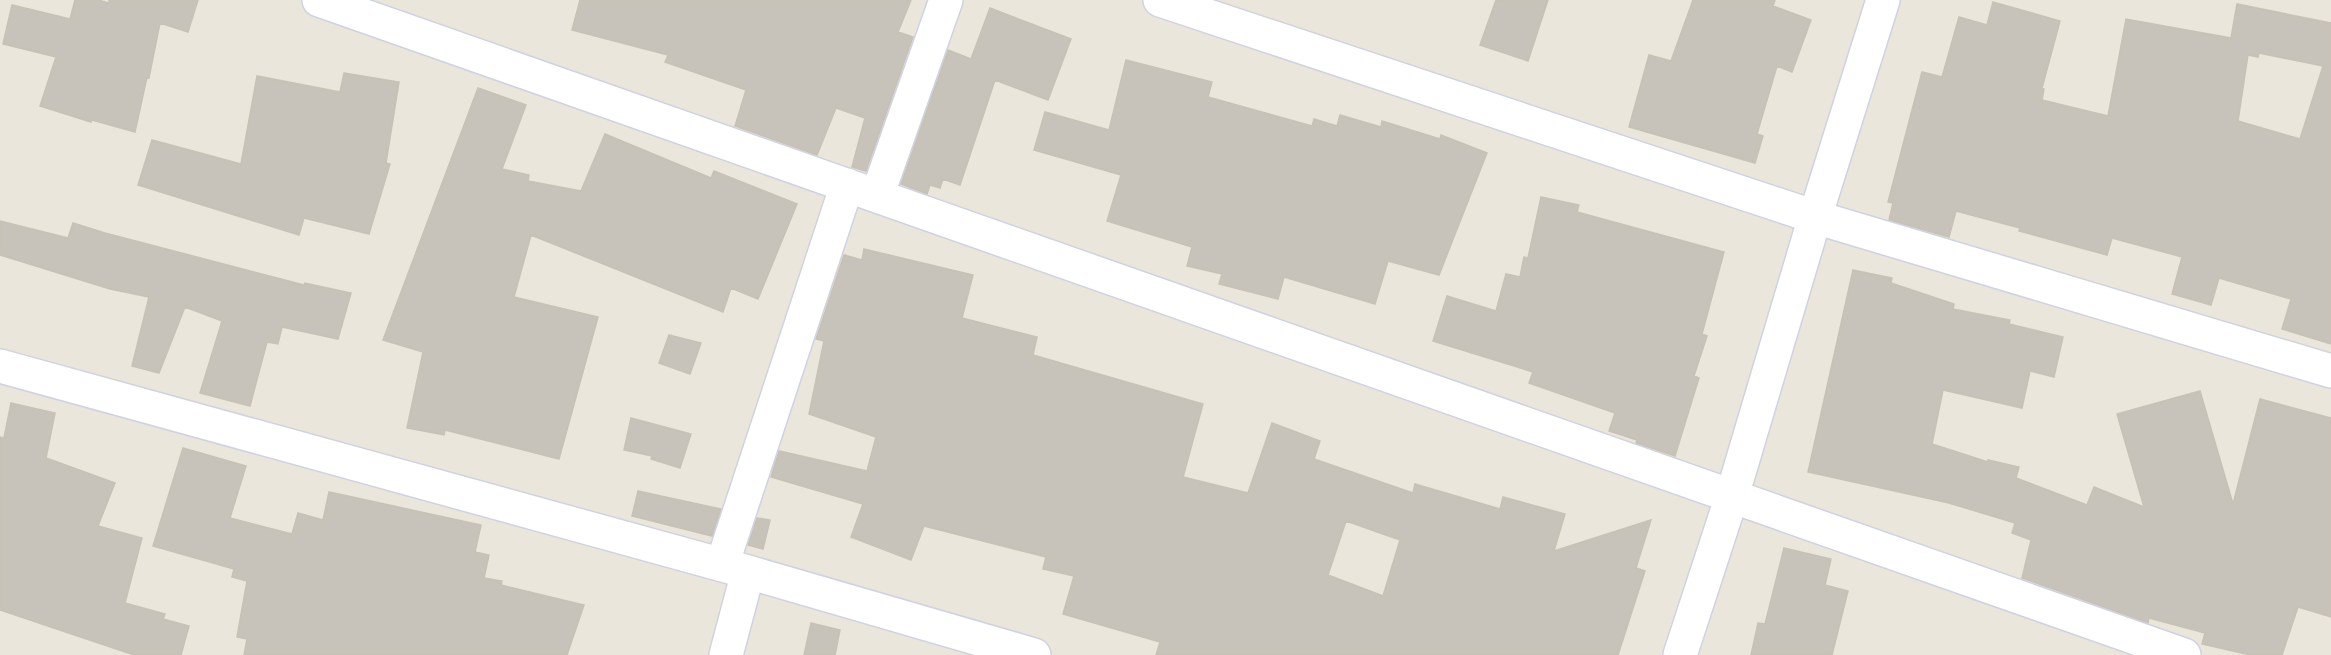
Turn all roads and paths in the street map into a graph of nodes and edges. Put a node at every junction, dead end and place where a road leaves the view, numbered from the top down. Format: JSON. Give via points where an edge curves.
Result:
{"nodes":[{"id":1,"x":319,"y":0,"type":"edge"},
{"id":2,"x":946,"y":0,"type":"edge"},
{"id":3,"x":1160,"y":0,"type":"edge"},
{"id":4,"x":1883,"y":0,"type":"edge"},
{"id":5,"x":848,"y":185,"type":"junction"},
{"id":6,"x":878,"y":196,"type":"junction"},
{"id":7,"x":1815,"y":217,"type":"junction"},
{"id":8,"x":0,"y":366,"type":"edge"},
{"id":9,"x":2331,"y":371,"type":"edge"},
{"id":10,"x":1732,"y":496,"type":"junction"},
{"id":11,"x":735,"y":568,"type":"junction"},
{"id":12,"x":726,"y":655,"type":"edge"},
{"id":13,"x":1034,"y":655,"type":"edge"},
{"id":14,"x":1680,"y":655,"type":"edge"},
{"id":15,"x":2184,"y":655,"type":"edge"}],
"edges":[{"from":1,"to":5,"type":"street"},
{"from":2,"to":6,"type":"street"},
{"from":3,"to":7,"type":"street"},
{"from":4,"to":7,"type":"street"},
{"from":5,"to":6,"type":"street"},
{"from":5,"to":11,"type":"street"},
{"from":6,"to":10,"type":"street"},
{"from":7,"to":9,"type":"street"},
{"from":7,"to":10,"type":"street"},
{"from":8,"to":11,"type":"street"},
{"from":10,"to":14,"type":"street"},
{"from":10,"to":15,"type":"street"},
{"from":11,"to":12,"type":"street"},
{"from":11,"to":13,"type":"street"}]}
